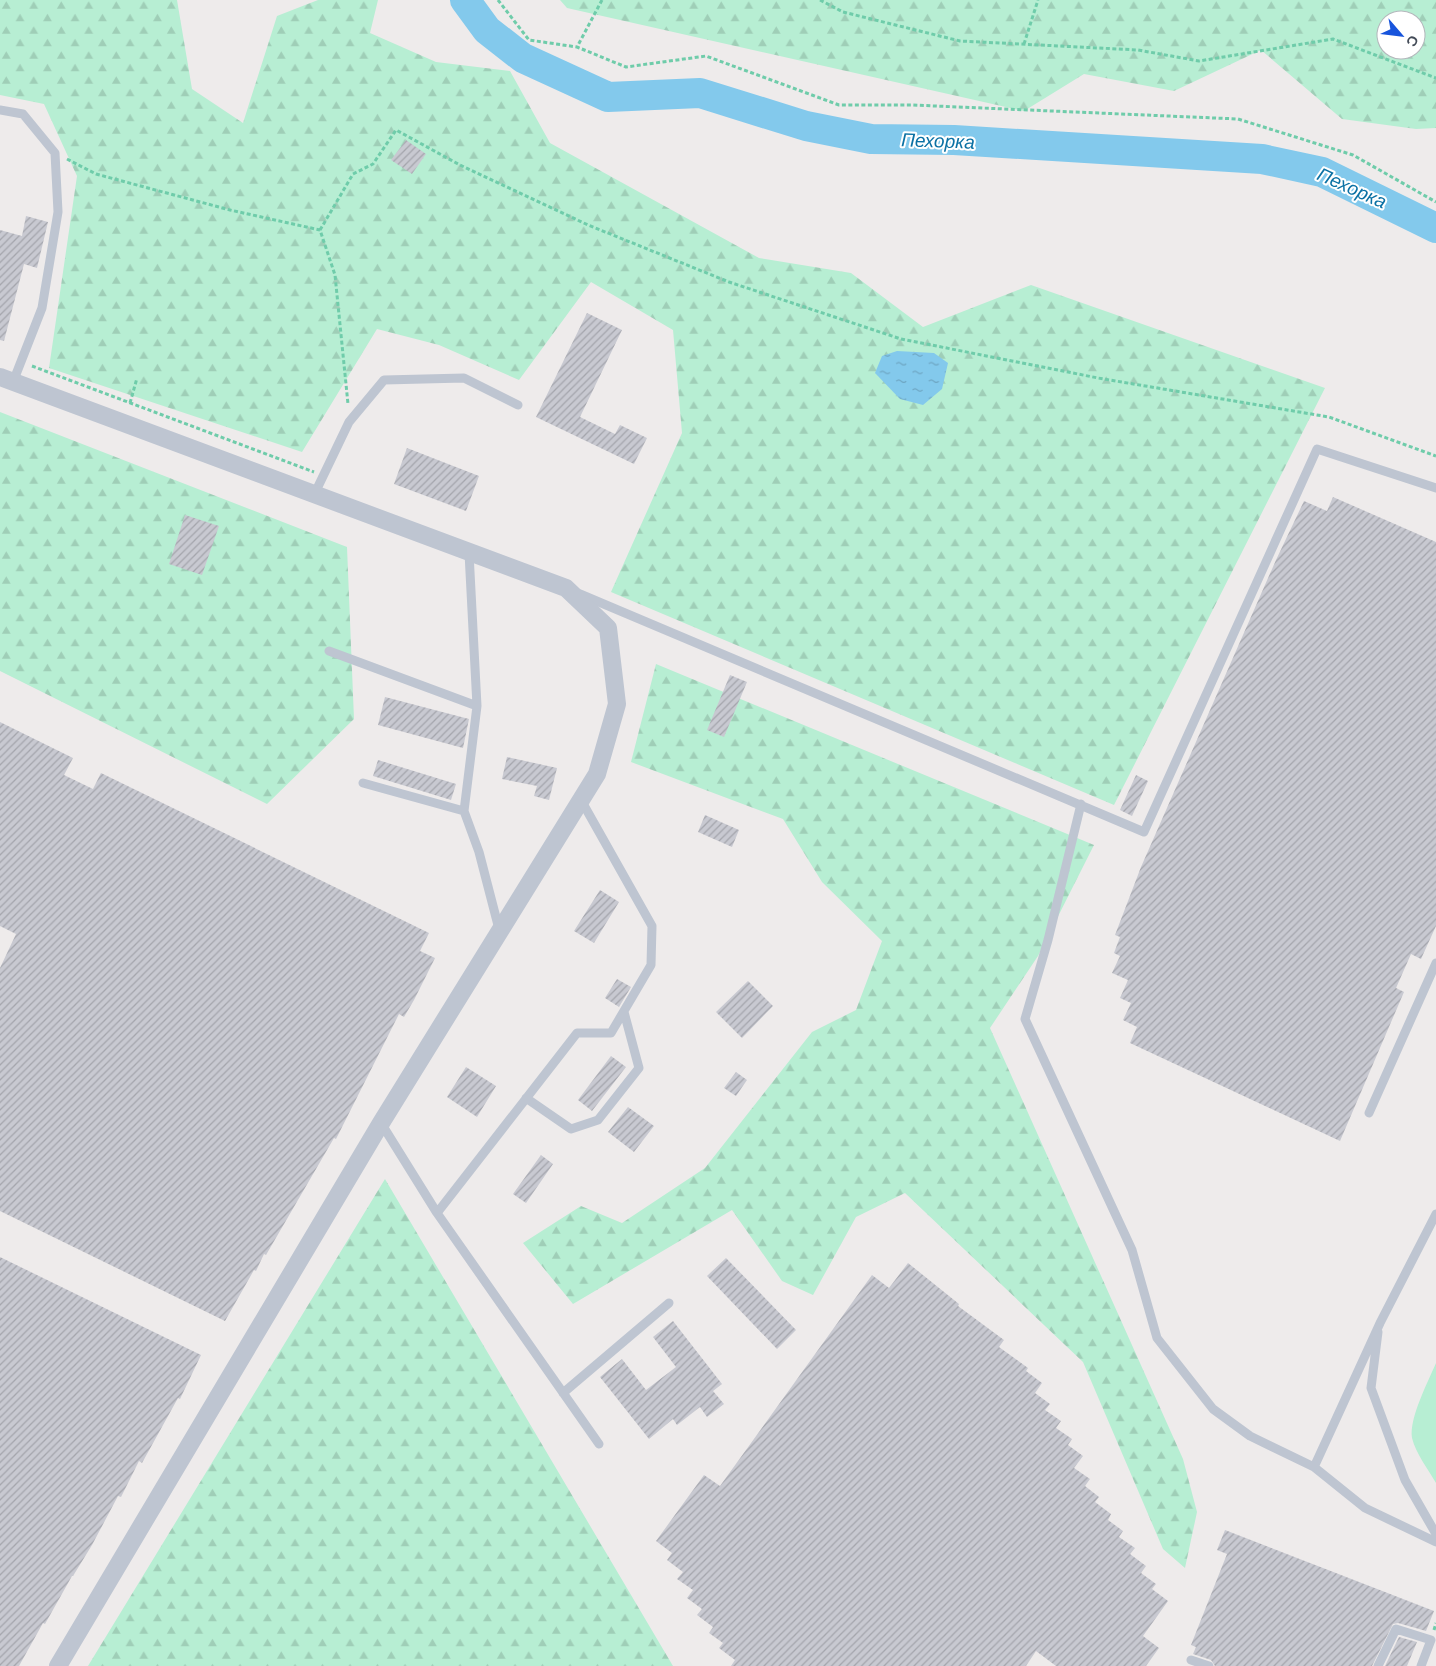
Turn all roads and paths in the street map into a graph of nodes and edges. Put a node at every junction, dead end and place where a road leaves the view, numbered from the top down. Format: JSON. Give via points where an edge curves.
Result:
{"nodes":[{"id":1,"x":498,"y":0,"type":"edge"},
{"id":2,"x":602,"y":0,"type":"edge"},
{"id":3,"x":820,"y":0,"type":"edge"},
{"id":4,"x":1038,"y":0,"type":"edge"},
{"id":5,"x":1024,"y":44,"type":"junction"},
{"id":6,"x":577,"y":47,"type":"junction"},
{"id":7,"x":1436,"y":78,"type":"edge"},
{"id":8,"x":0,"y":110,"type":"edge"},
{"id":9,"x":55,"y":153,"type":"junction"},
{"id":10,"x":1436,"y":202,"type":"edge"},
{"id":11,"x":320,"y":230,"type":"junction"},
{"id":12,"x":20,"y":362,"type":"junction"},
{"id":13,"x":137,"y":378,"type":"dead end"},
{"id":14,"x":6,"y":379,"type":"edge"},
{"id":15,"x":130,"y":403,"type":"junction"},
{"id":16,"x":518,"y":405,"type":"dead end"},
{"id":17,"x":349,"y":422,"type":"junction"},
{"id":18,"x":1436,"y":456,"type":"edge"},
{"id":19,"x":324,"y":476,"type":"junction"},
{"id":20,"x":1436,"y":488,"type":"edge"},
{"id":21,"x":314,"y":495,"type":"junction"},
{"id":22,"x":469,"y":553,"type":"junction"},
{"id":23,"x":566,"y":588,"type":"junction"},
{"id":24,"x":329,"y":651,"type":"dead end"},
{"id":25,"x":477,"y":706,"type":"junction"},
{"id":26,"x":363,"y":783,"type":"dead end"},
{"id":27,"x":581,"y":800,"type":"junction"},
{"id":28,"x":1081,"y":804,"type":"junction"},
{"id":29,"x":464,"y":811,"type":"junction"},
{"id":30,"x":500,"y":932,"type":"junction"},
{"id":31,"x":1436,"y":963,"type":"edge"},
{"id":32,"x":624,"y":1012,"type":"junction"},
{"id":33,"x":526,"y":1098,"type":"junction"},
{"id":34,"x":1370,"y":1113,"type":"dead end"},
{"id":35,"x":381,"y":1123,"type":"junction"},
{"id":36,"x":437,"y":1213,"type":"junction"},
{"id":37,"x":1436,"y":1214,"type":"edge"},
{"id":38,"x":670,"y":1303,"type":"dead end"},
{"id":39,"x":1380,"y":1323,"type":"junction"},
{"id":40,"x":563,"y":1393,"type":"junction"},
{"id":41,"x":599,"y":1444,"type":"dead end"},
{"id":42,"x":1314,"y":1467,"type":"junction"},
{"id":43,"x":1436,"y":1534,"type":"edge"},
{"id":44,"x":1436,"y":1542,"type":"edge"},
{"id":45,"x":1191,"y":1660,"type":"dead end"},
{"id":46,"x":58,"y":1666,"type":"edge"},
{"id":47,"x":1209,"y":1666,"type":"edge"},
{"id":48,"x":1378,"y":1666,"type":"edge"},
{"id":49,"x":1421,"y":1666,"type":"edge"}],
"edges":[{"from":1,"to":6,"type":"path","via":[[529,40]]},
{"from":2,"to":6,"type":"path"},
{"from":3,"to":5,"type":"path","via":[[843,12],[960,41]]},
{"from":4,"to":5,"type":"path"},
{"from":5,"to":7,"type":"path","via":[[1138,50],[1200,61],[1333,39]]},
{"from":6,"to":10,"type":"path","via":[[626,67],[706,56],[839,105],[1238,119],[1353,155]]},
{"from":8,"to":9,"type":"lane","via":[[23,114]]},
{"from":9,"to":11,"type":"path","via":[[96,174]]},
{"from":9,"to":12,"type":"lane","via":[[58,212],[42,308]]},
{"from":11,"to":17,"type":"path","via":[[335,276]]},
{"from":11,"to":18,"type":"path","via":[[353,174],[373,164],[396,130],[460,165],[588,225],[729,282],[901,339],[1098,378],[1329,417]]},
{"from":12,"to":14,"type":"lane"},
{"from":12,"to":15,"type":"path"},
{"from":13,"to":15,"type":"path"},
{"from":14,"to":21,"type":"street"},
{"from":15,"to":19,"type":"path"},
{"from":16,"to":17,"type":"lane","via":[[464,378],[384,380]]},
{"from":17,"to":19,"type":"lane"},
{"from":19,"to":21,"type":"lane"},
{"from":20,"to":28,"type":"lane","via":[[1317,449],[1144,832]]},
{"from":21,"to":22,"type":"street"},
{"from":22,"to":23,"type":"street"},
{"from":22,"to":25,"type":"lane"},
{"from":23,"to":27,"type":"street","via":[[608,628],[616,704],[597,774]]},
{"from":23,"to":28,"type":"lane"},
{"from":24,"to":25,"type":"lane"},
{"from":25,"to":29,"type":"lane"},
{"from":26,"to":29,"type":"lane"},
{"from":27,"to":30,"type":"street"},
{"from":27,"to":32,"type":"lane","via":[[652,926],[651,965]]},
{"from":28,"to":42,"type":"lane","via":[[1025,1019],[1132,1250],[1157,1338],[1212,1409],[1250,1436]]},
{"from":29,"to":30,"type":"lane","via":[[479,852]]},
{"from":30,"to":35,"type":"street"},
{"from":31,"to":34,"type":"lane"},
{"from":32,"to":33,"type":"lane","via":[[611,1033],[577,1033]]},
{"from":32,"to":33,"type":"lane","via":[[639,1068],[598,1120],[571,1129]]},
{"from":33,"to":36,"type":"lane"},
{"from":35,"to":36,"type":"lane"},
{"from":35,"to":46,"type":"street"},
{"from":36,"to":40,"type":"lane"},
{"from":37,"to":39,"type":"lane"},
{"from":38,"to":40,"type":"lane"},
{"from":39,"to":42,"type":"lane"},
{"from":39,"to":43,"type":"lane","via":[[1371,1388],[1405,1480]]},
{"from":40,"to":41,"type":"lane"},
{"from":42,"to":44,"type":"lane","via":[[1365,1508]]},
{"from":45,"to":47,"type":"lane"},
{"from":48,"to":49,"type":"lane","via":[[1396,1629],[1431,1640]]}]}
